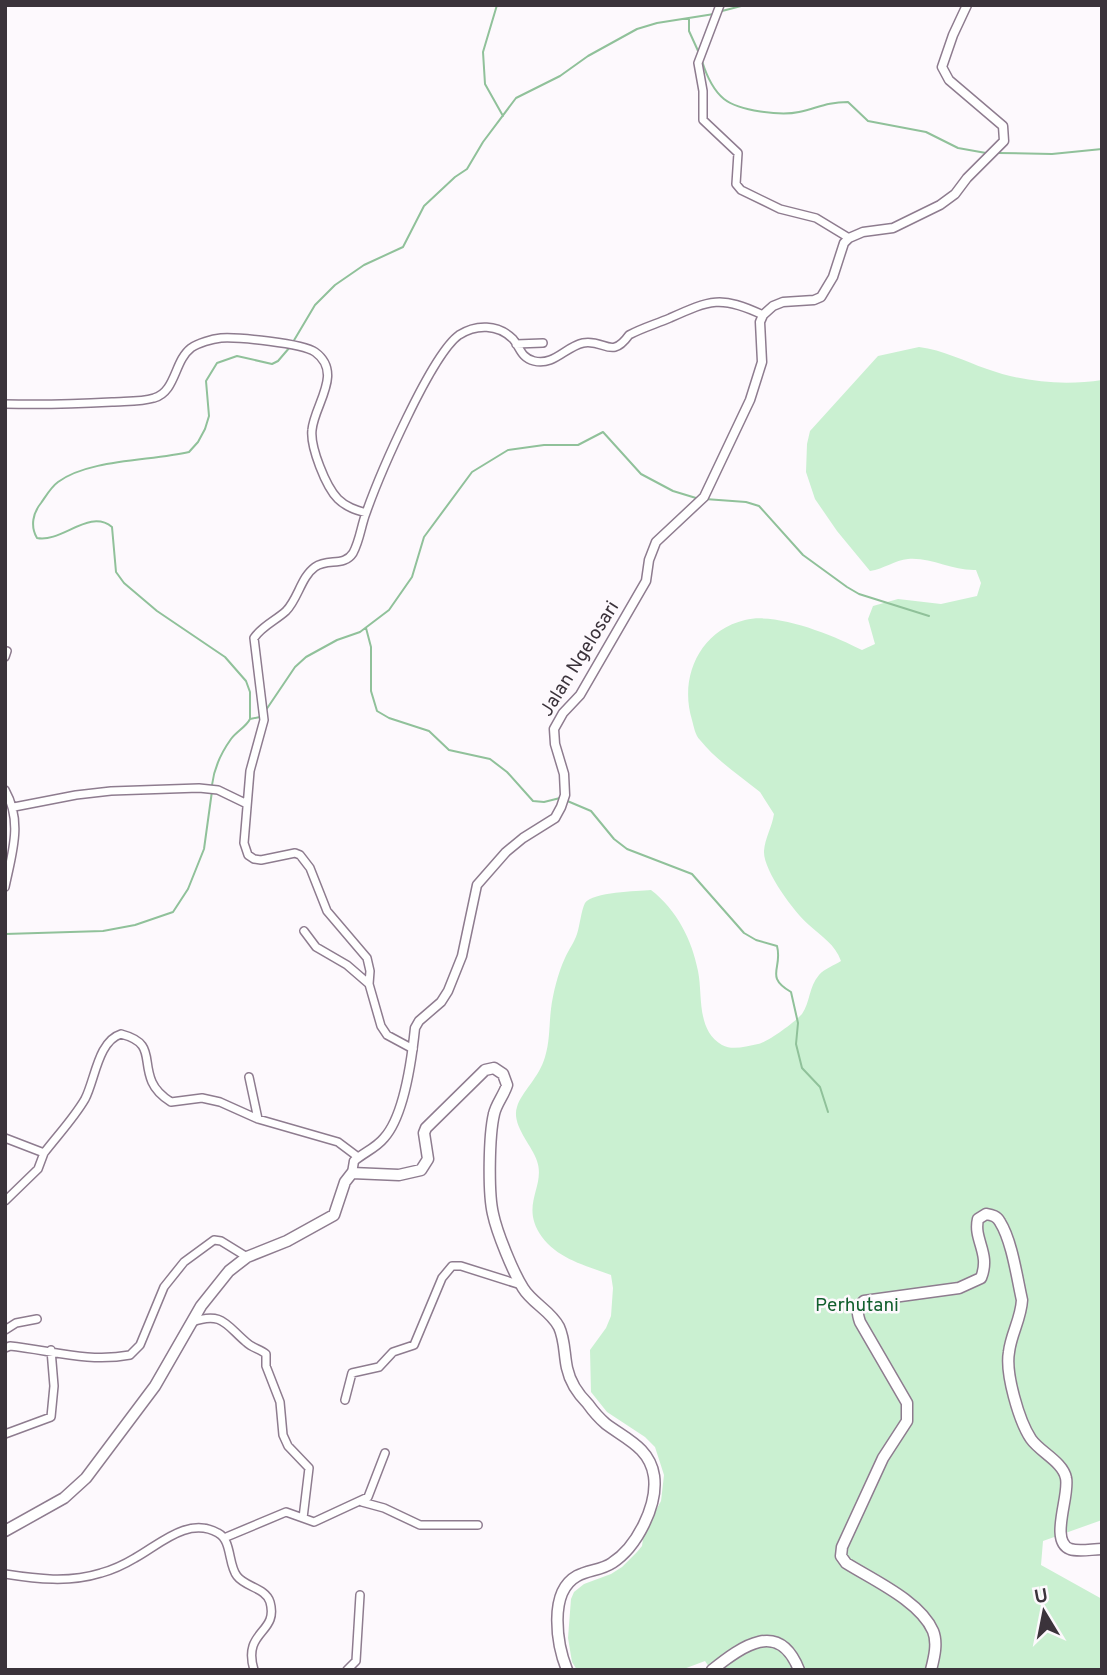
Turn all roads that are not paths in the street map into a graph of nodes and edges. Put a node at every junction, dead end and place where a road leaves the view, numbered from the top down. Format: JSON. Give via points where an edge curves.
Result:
{"nodes":[{"id":1,"x":967,"y":5,"type":"edge"},
{"id":2,"x":720,"y":8,"type":"edge"},
{"id":3,"x":849,"y":238,"type":"junction"},
{"id":4,"x":763,"y":315,"type":"junction"},
{"id":5,"x":543,"y":343,"type":"dead end"},
{"id":6,"x":516,"y":344,"type":"junction"},
{"id":7,"x":5,"y":404,"type":"edge"},
{"id":8,"x":366,"y":513,"type":"junction"},
{"id":9,"x":5,"y":790,"type":"edge"},
{"id":10,"x":247,"y":804,"type":"junction"},
{"id":11,"x":13,"y":807,"type":"junction"},
{"id":12,"x":5,"y":887,"type":"edge"},
{"id":13,"x":304,"y":931,"type":"dead end"},
{"id":14,"x":369,"y":984,"type":"junction"},
{"id":15,"x":412,"y":1049,"type":"junction"},
{"id":16,"x":249,"y":1077,"type":"dead end"},
{"id":17,"x":258,"y":1119,"type":"junction"},
{"id":18,"x":5,"y":1138,"type":"edge"},
{"id":19,"x":44,"y":1153,"type":"junction"},
{"id":20,"x":358,"y":1157,"type":"junction"},
{"id":21,"x":352,"y":1173,"type":"junction"},
{"id":22,"x":5,"y":1201,"type":"edge"},
{"id":23,"x":247,"y":1257,"type":"junction"},
{"id":24,"x":521,"y":1285,"type":"junction"},
{"id":25,"x":37,"y":1319,"type":"dead end"},
{"id":26,"x":191,"y":1322,"type":"junction"},
{"id":27,"x":5,"y":1330,"type":"edge"},
{"id":28,"x":5,"y":1348,"type":"edge"},
{"id":29,"x":51,"y":1350,"type":"junction"},
{"id":30,"x":345,"y":1400,"type":"dead end"},
{"id":31,"x":5,"y":1434,"type":"edge"},
{"id":32,"x":385,"y":1453,"type":"dead end"},
{"id":33,"x":362,"y":1502,"type":"junction"},
{"id":34,"x":303,"y":1518,"type":"junction"},
{"id":35,"x":478,"y":1525,"type":"dead end"},
{"id":36,"x":5,"y":1531,"type":"edge"},
{"id":37,"x":224,"y":1538,"type":"junction"},
{"id":38,"x":1102,"y":1549,"type":"edge"},
{"id":39,"x":5,"y":1574,"type":"edge"},
{"id":40,"x":359,"y":1595,"type":"dead end"},
{"id":41,"x":254,"y":1670,"type":"edge"},
{"id":42,"x":347,"y":1670,"type":"edge"},
{"id":43,"x":567,"y":1670,"type":"edge"},
{"id":44,"x":712,"y":1670,"type":"edge"},
{"id":45,"x":799,"y":1670,"type":"edge"},
{"id":46,"x":931,"y":1670,"type":"edge"}],
"edges":[{"from":1,"to":3,"type":"street","via":[[942,67],[949,80],[1003,126],[1000,146],[940,205],[893,228]]},
{"from":2,"to":3,"type":"street","via":[[697,69],[703,120],[738,153],[738,187],[780,209],[816,218]]},
{"from":3,"to":4,"type":"street","via":[[821,297],[783,302]]},
{"from":4,"to":6,"type":"street","via":[[722,302],[701,303],[629,335],[622,345],[607,348],[583,343],[548,361],[527,358]]},
{"from":4,"to":15,"type":"street","name":"Jalan Ngelosari","via":[[757,382],[701,499],[656,542],[642,589],[580,695],[558,722],[554,736],[564,774],[561,807],[555,818],[506,852],[477,885],[462,956],[441,1002],[418,1021]]},
{"from":5,"to":6,"type":"street"},
{"from":6,"to":8,"type":"street","via":[[502,331],[480,327],[449,343],[407,421]]},
{"from":7,"to":8,"type":"street","via":[[70,405],[155,398],[166,390],[190,349],[220,338],[301,346],[314,351],[328,374],[312,430],[320,466],[336,498]]},
{"from":8,"to":10,"type":"street","via":[[351,557],[325,562],[311,571],[287,610],[254,638],[264,720],[250,771]]},
{"from":9,"to":11,"type":"street"},
{"from":10,"to":11,"type":"street","via":[[218,790],[199,788],[111,791]]},
{"from":10,"to":14,"type":"street","via":[[244,843],[248,855],[261,860],[300,855],[327,911],[367,958]]},
{"from":11,"to":12,"type":"street","via":[[17,824]]},
{"from":13,"to":14,"type":"street","via":[[316,947]]},
{"from":14,"to":15,"type":"street","via":[[381,1026],[387,1035]]},
{"from":15,"to":20,"type":"street","name":"Jalan Ngelosari","via":[[391,1129]]},
{"from":16,"to":17,"type":"street"},
{"from":17,"to":19,"type":"street","via":[[202,1098],[171,1102],[151,1082],[144,1047],[121,1034],[108,1044],[84,1100]]},
{"from":17,"to":20,"type":"street","via":[[338,1142]]},
{"from":18,"to":19,"type":"street"},
{"from":19,"to":22,"type":"street","via":[[38,1169]]},
{"from":20,"to":21,"type":"street"},
{"from":21,"to":23,"type":"main road","via":[[334,1214]]},
{"from":21,"to":24,"type":"main road","via":[[399,1175],[421,1170],[428,1159],[424,1132],[429,1124],[488,1069],[501,1072],[507,1085],[494,1113],[491,1203]]},
{"from":23,"to":26,"type":"main road","via":[[229,1271]]},
{"from":23,"to":29,"type":"street","via":[[214,1240],[184,1262],[164,1287],[140,1345],[130,1356],[73,1357]]},
{"from":24,"to":30,"type":"street","via":[[452,1266],[442,1278],[414,1345],[393,1352],[377,1368],[352,1373]]},
{"from":24,"to":43,"type":"main road","via":[[557,1323],[572,1384],[604,1422],[645,1452],[654,1474],[653,1502],[626,1552],[606,1567],[577,1576],[564,1590],[558,1612],[559,1640]]},
{"from":25,"to":27,"type":"street"},
{"from":26,"to":34,"type":"street","via":[[220,1320],[266,1354],[280,1402],[282,1435],[309,1468]]},
{"from":26,"to":36,"type":"main road","via":[[155,1386],[86,1478],[64,1498]]},
{"from":28,"to":29,"type":"street"},
{"from":29,"to":31,"type":"street","via":[[51,1417]]},
{"from":32,"to":33,"type":"street"},
{"from":33,"to":34,"type":"street","via":[[314,1522]]},
{"from":33,"to":35,"type":"street","via":[[420,1525]]},
{"from":34,"to":37,"type":"street","via":[[286,1512]]},
{"from":37,"to":39,"type":"street","via":[[209,1530],[186,1529],[134,1559],[75,1579]]},
{"from":37,"to":41,"type":"street","via":[[236,1575],[263,1592],[271,1604],[269,1625],[251,1649]]},
{"from":38,"to":46,"type":"main road","via":[[1075,1550],[1062,1542],[1067,1480],[1032,1440],[1012,1389],[1009,1351],[1022,1300],[1001,1223],[986,1214],[976,1227],[985,1260],[981,1279],[959,1288],[864,1301],[857,1312],[908,1411],[841,1556],[918,1609],[933,1631]]},
{"from":40,"to":42,"type":"street","via":[[356,1661]]},
{"from":44,"to":45,"type":"main road","via":[[735,1652],[765,1640],[785,1646]]}]}
